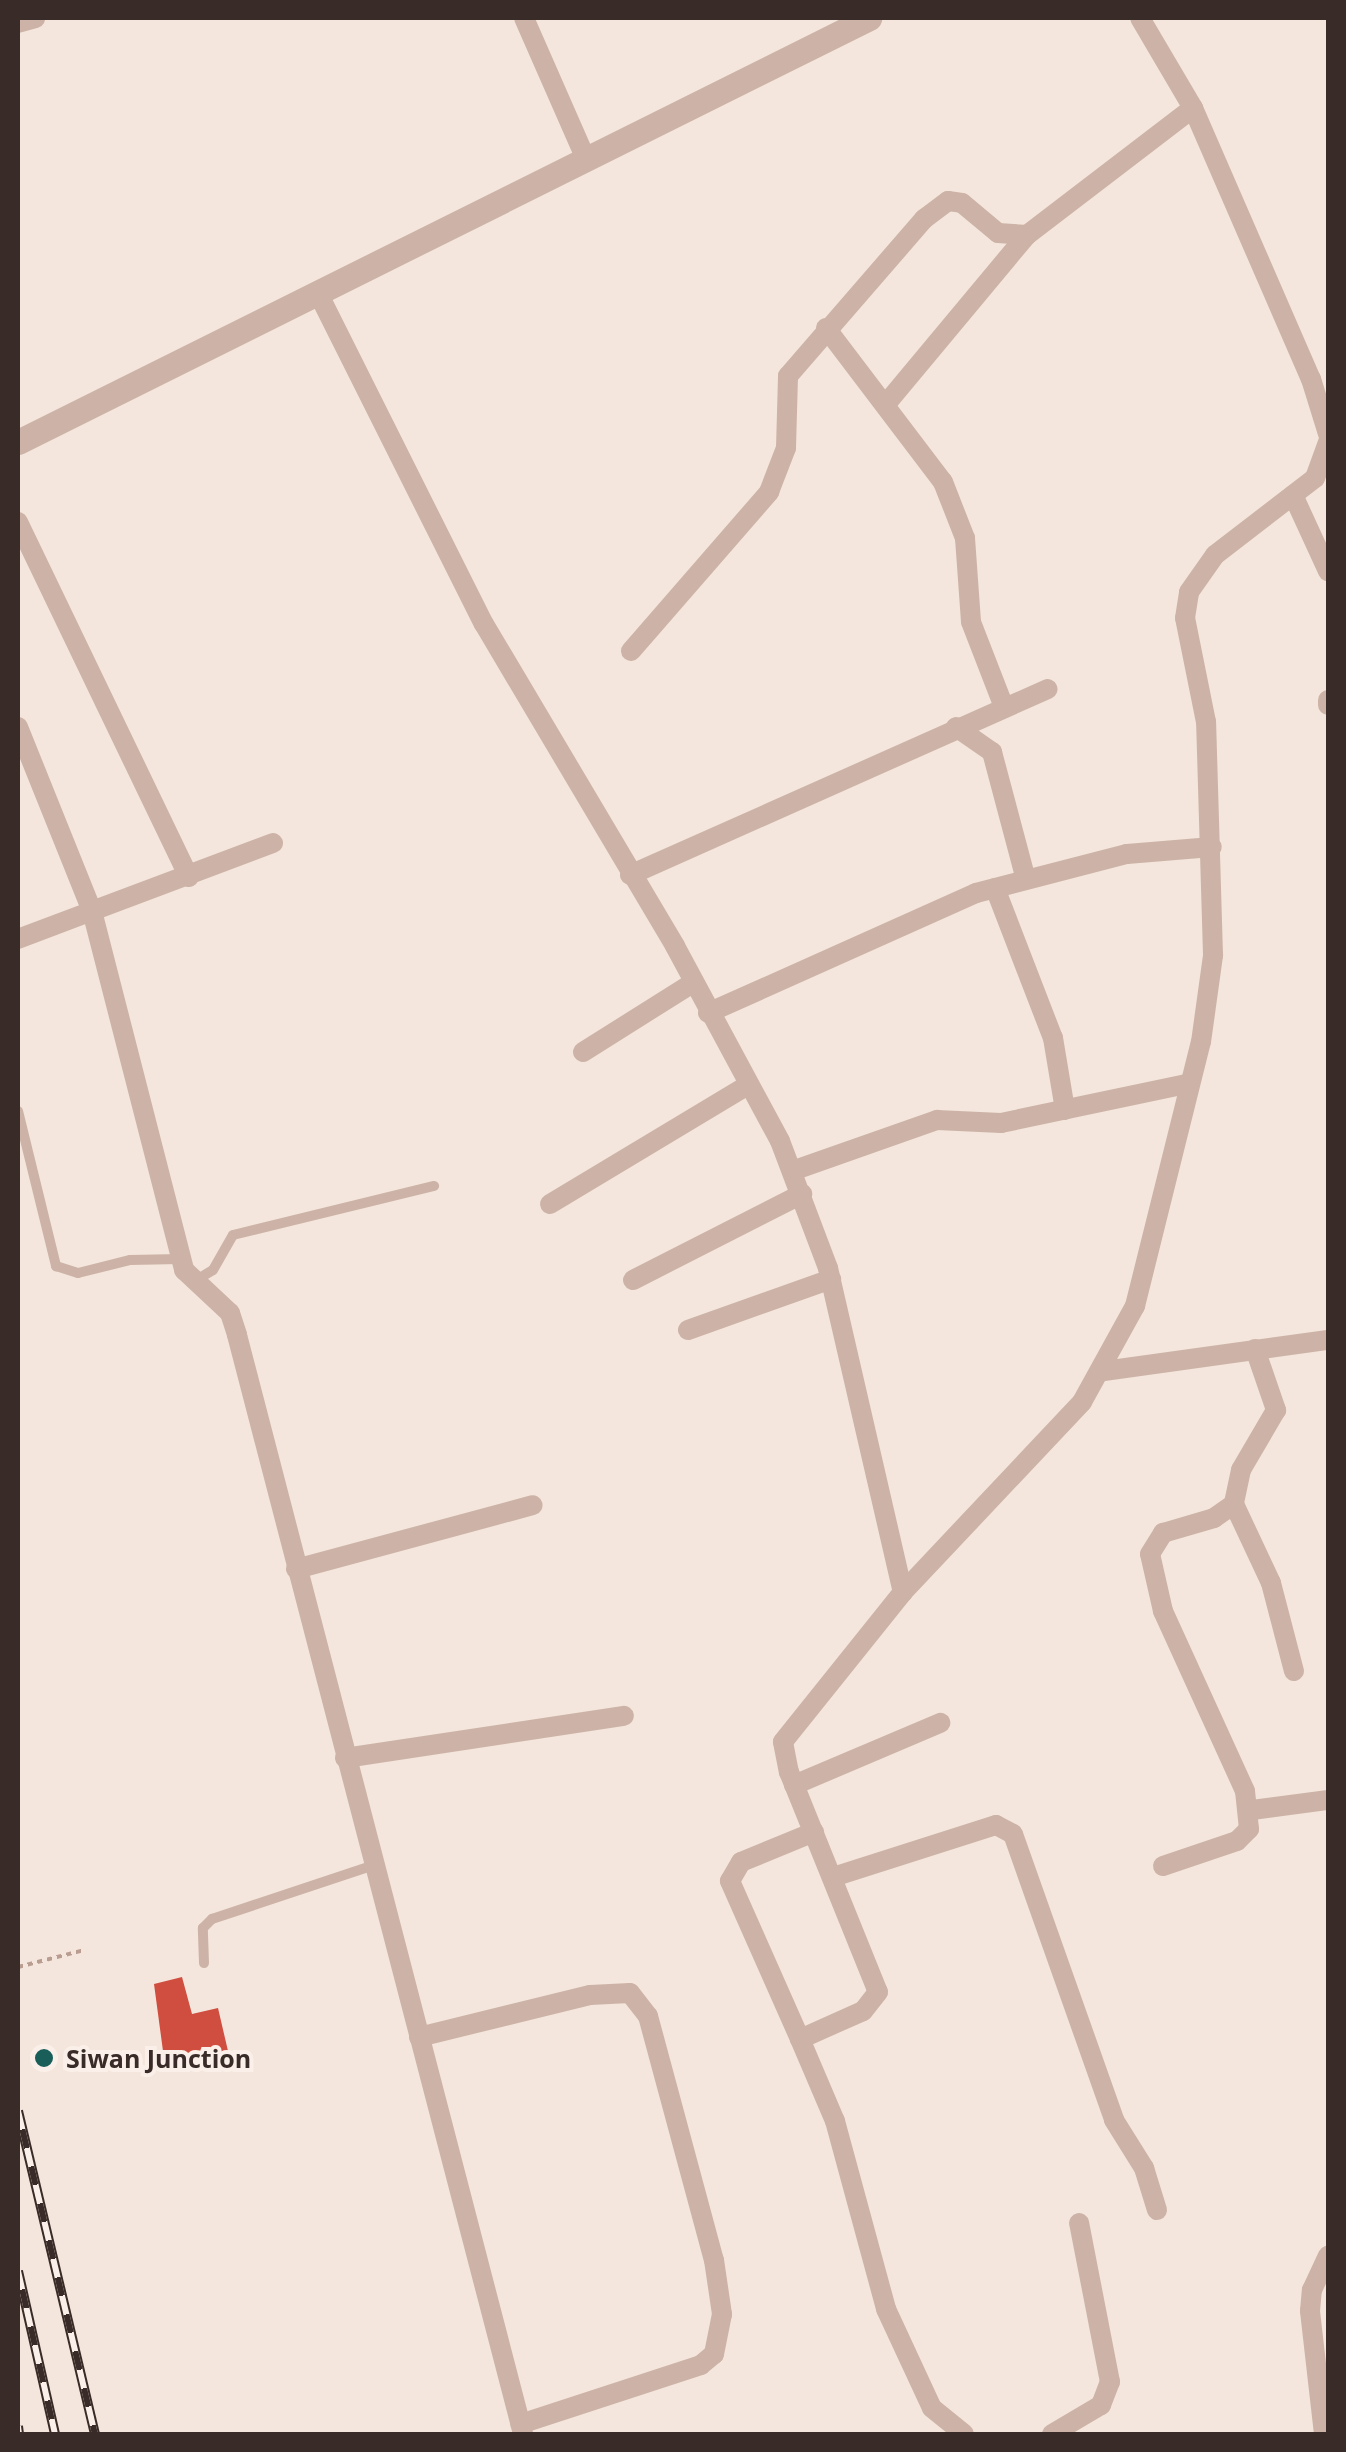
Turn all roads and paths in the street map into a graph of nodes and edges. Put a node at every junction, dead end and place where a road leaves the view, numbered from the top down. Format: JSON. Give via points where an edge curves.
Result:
{"nodes":[{"id":1,"x":34,"y":18,"type":"edge"},
{"id":2,"x":524,"y":18,"type":"edge"},
{"id":3,"x":869,"y":18,"type":"edge"},
{"id":4,"x":1140,"y":18,"type":"edge"},
{"id":5,"x":18,"y":23,"type":"edge"},
{"id":6,"x":1192,"y":108,"type":"junction"},
{"id":7,"x":586,"y":160,"type":"junction"},
{"id":8,"x":1027,"y":235,"type":"junction"},
{"id":9,"x":318,"y":293,"type":"junction"},
{"id":10,"x":826,"y":328,"type":"junction"},
{"id":11,"x":886,"y":404,"type":"junction"},
{"id":12,"x":1328,"y":434,"type":"edge"},
{"id":13,"x":18,"y":442,"type":"edge"},
{"id":14,"x":1328,"y":442,"type":"edge"},
{"id":15,"x":1322,"y":478,"type":"edge"},
{"id":16,"x":1293,"y":495,"type":"junction"},
{"id":17,"x":18,"y":522,"type":"edge"},
{"id":18,"x":1328,"y":571,"type":"edge"},
{"id":19,"x":631,"y":651,"type":"dead end"},
{"id":20,"x":1046,"y":688,"type":"dead end"},
{"id":21,"x":1004,"y":707,"type":"junction"},
{"id":22,"x":18,"y":727,"type":"edge"},
{"id":23,"x":956,"y":727,"type":"junction"},
{"id":24,"x":273,"y":843,"type":"dead end"},
{"id":25,"x":1212,"y":848,"type":"junction"},
{"id":26,"x":630,"y":875,"type":"junction"},
{"id":27,"x":189,"y":877,"type":"junction"},
{"id":28,"x":1026,"y":880,"type":"junction"},
{"id":29,"x":995,"y":888,"type":"junction"},
{"id":30,"x":92,"y":910,"type":"junction"},
{"id":31,"x":18,"y":939,"type":"edge"},
{"id":32,"x":694,"y":982,"type":"junction"},
{"id":33,"x":708,"y":1013,"type":"junction"},
{"id":34,"x":583,"y":1052,"type":"dead end"},
{"id":35,"x":1190,"y":1082,"type":"junction"},
{"id":36,"x":748,"y":1085,"type":"junction"},
{"id":37,"x":1065,"y":1110,"type":"junction"},
{"id":38,"x":18,"y":1111,"type":"edge"},
{"id":39,"x":792,"y":1171,"type":"junction"},
{"id":40,"x":434,"y":1186,"type":"dead end"},
{"id":41,"x":802,"y":1194,"type":"junction"},
{"id":42,"x":550,"y":1204,"type":"dead end"},
{"id":43,"x":180,"y":1259,"type":"junction"},
{"id":44,"x":830,"y":1279,"type":"junction"},
{"id":45,"x":634,"y":1280,"type":"dead end"},
{"id":46,"x":192,"y":1283,"type":"junction"},
{"id":47,"x":688,"y":1330,"type":"dead end"},
{"id":48,"x":1328,"y":1340,"type":"edge"},
{"id":49,"x":1254,"y":1348,"type":"junction"},
{"id":50,"x":1104,"y":1371,"type":"junction"},
{"id":51,"x":1234,"y":1504,"type":"junction"},
{"id":52,"x":533,"y":1505,"type":"dead end"},
{"id":53,"x":296,"y":1569,"type":"junction"},
{"id":54,"x":904,"y":1592,"type":"junction"},
{"id":55,"x":1294,"y":1671,"type":"dead end"},
{"id":56,"x":624,"y":1716,"type":"dead end"},
{"id":57,"x":940,"y":1723,"type":"dead end"},
{"id":58,"x":345,"y":1758,"type":"junction"},
{"id":59,"x":794,"y":1785,"type":"junction"},
{"id":60,"x":1328,"y":1800,"type":"edge"},
{"id":61,"x":1252,"y":1810,"type":"junction"},
{"id":62,"x":814,"y":1832,"type":"junction"},
{"id":63,"x":374,"y":1865,"type":"junction"},
{"id":64,"x":1163,"y":1866,"type":"dead end"},
{"id":65,"x":832,"y":1877,"type":"junction"},
{"id":66,"x":84,"y":1950,"type":"dead end"},
{"id":67,"x":204,"y":1963,"type":"dead end"},
{"id":68,"x":18,"y":1968,"type":"edge"},
{"id":69,"x":420,"y":2037,"type":"junction"},
{"id":70,"x":800,"y":2039,"type":"junction"},
{"id":71,"x":1156,"y":2210,"type":"dead end"},
{"id":72,"x":1079,"y":2223,"type":"dead end"},
{"id":73,"x":1328,"y":2256,"type":"edge"},
{"id":74,"x":522,"y":2429,"type":"edge"},
{"id":75,"x":964,"y":2434,"type":"edge"},
{"id":76,"x":1052,"y":2434,"type":"edge"},
{"id":77,"x":1324,"y":2434,"type":"edge"}],
"edges":[{"from":1,"to":5,"type":"street"},
{"from":2,"to":7,"type":"street"},
{"from":3,"to":7,"type":"street"},
{"from":4,"to":6,"type":"street"},
{"from":6,"to":8,"type":"street"},
{"from":6,"to":12,"type":"street","via":[[1312,380]]},
{"from":7,"to":9,"type":"street"},
{"from":8,"to":10,"type":"street","via":[[998,234],[962,203],[948,201]]},
{"from":8,"to":11,"type":"street"},
{"from":9,"to":13,"type":"street"},
{"from":9,"to":26,"type":"street","via":[[484,624]]},
{"from":10,"to":11,"type":"street"},
{"from":10,"to":19,"type":"street","via":[[788,376],[786,448],[769,492]]},
{"from":11,"to":21,"type":"street","via":[[957,513],[969,559],[971,622]]},
{"from":14,"to":15,"type":"street"},
{"from":15,"to":16,"type":"street"},
{"from":16,"to":18,"type":"street"},
{"from":16,"to":25,"type":"street","via":[[1215,556],[1189,592],[1186,618],[1206,722]]},
{"from":17,"to":27,"type":"street"},
{"from":20,"to":21,"type":"street"},
{"from":21,"to":23,"type":"street"},
{"from":22,"to":30,"type":"street"},
{"from":23,"to":26,"type":"street"},
{"from":23,"to":28,"type":"street","via":[[992,752]]},
{"from":24,"to":27,"type":"street"},
{"from":25,"to":28,"type":"street","via":[[1127,854]]},
{"from":25,"to":35,"type":"street","via":[[1212,968]]},
{"from":26,"to":32,"type":"street"},
{"from":27,"to":30,"type":"street"},
{"from":28,"to":29,"type":"street"},
{"from":29,"to":33,"type":"street","via":[[944,904]]},
{"from":29,"to":37,"type":"street","via":[[1052,1038]]},
{"from":30,"to":31,"type":"street"},
{"from":30,"to":43,"type":"street"},
{"from":32,"to":33,"type":"street"},
{"from":32,"to":34,"type":"street"},
{"from":33,"to":36,"type":"street"},
{"from":35,"to":37,"type":"street"},
{"from":35,"to":50,"type":"street","via":[[1141,1286]]},
{"from":36,"to":39,"type":"street"},
{"from":36,"to":42,"type":"street"},
{"from":37,"to":39,"type":"street","via":[[1001,1122],[936,1120]]},
{"from":38,"to":43,"type":"lane","via":[[56,1266],[78,1273],[130,1260]]},
{"from":39,"to":41,"type":"street"},
{"from":40,"to":46,"type":"lane","via":[[232,1236],[213,1270]]},
{"from":41,"to":44,"type":"street"},
{"from":41,"to":45,"type":"street"},
{"from":43,"to":46,"type":"street"},
{"from":44,"to":47,"type":"street"},
{"from":44,"to":54,"type":"street"},
{"from":46,"to":53,"type":"street","via":[[230,1312]]},
{"from":48,"to":49,"type":"street"},
{"from":49,"to":50,"type":"street"},
{"from":49,"to":51,"type":"street","via":[[1276,1410],[1241,1470]]},
{"from":50,"to":54,"type":"street","via":[[1044,1446]]},
{"from":51,"to":55,"type":"street","via":[[1271,1583]]},
{"from":51,"to":61,"type":"street","via":[[1214,1518],[1163,1534],[1150,1554],[1163,1611]]},
{"from":52,"to":53,"type":"street"},
{"from":53,"to":58,"type":"street"},
{"from":54,"to":59,"type":"street","via":[[789,1729],[783,1742]]},
{"from":56,"to":58,"type":"street"},
{"from":57,"to":59,"type":"street"},
{"from":58,"to":63,"type":"street"},
{"from":59,"to":62,"type":"street"},
{"from":60,"to":61,"type":"street"},
{"from":61,"to":64,"type":"street","via":[[1249,1829],[1238,1841]]},
{"from":62,"to":65,"type":"street"},
{"from":62,"to":70,"type":"street","via":[[741,1862],[730,1881]]},
{"from":63,"to":67,"type":"lane","via":[[212,1920],[203,1928]]},
{"from":63,"to":69,"type":"street"},
{"from":65,"to":70,"type":"street","via":[[878,1992],[862,2010]]},
{"from":65,"to":71,"type":"street","via":[[982,1828],[996,1825],[1013,1834],[1114,2120],[1144,2168]]},
{"from":66,"to":68,"type":"path"},
{"from":69,"to":74,"type":"street"},
{"from":69,"to":74,"type":"street","via":[[590,1994],[630,1993],[648,2016],[714,2260],[722,2314],[714,2354],[701,2365]]},
{"from":70,"to":75,"type":"street","via":[[835,2121],[886,2308],[932,2408]]},
{"from":72,"to":76,"type":"street","via":[[1110,2382],[1101,2405]]},
{"from":73,"to":77,"type":"street","via":[[1310,2311]]}]}
